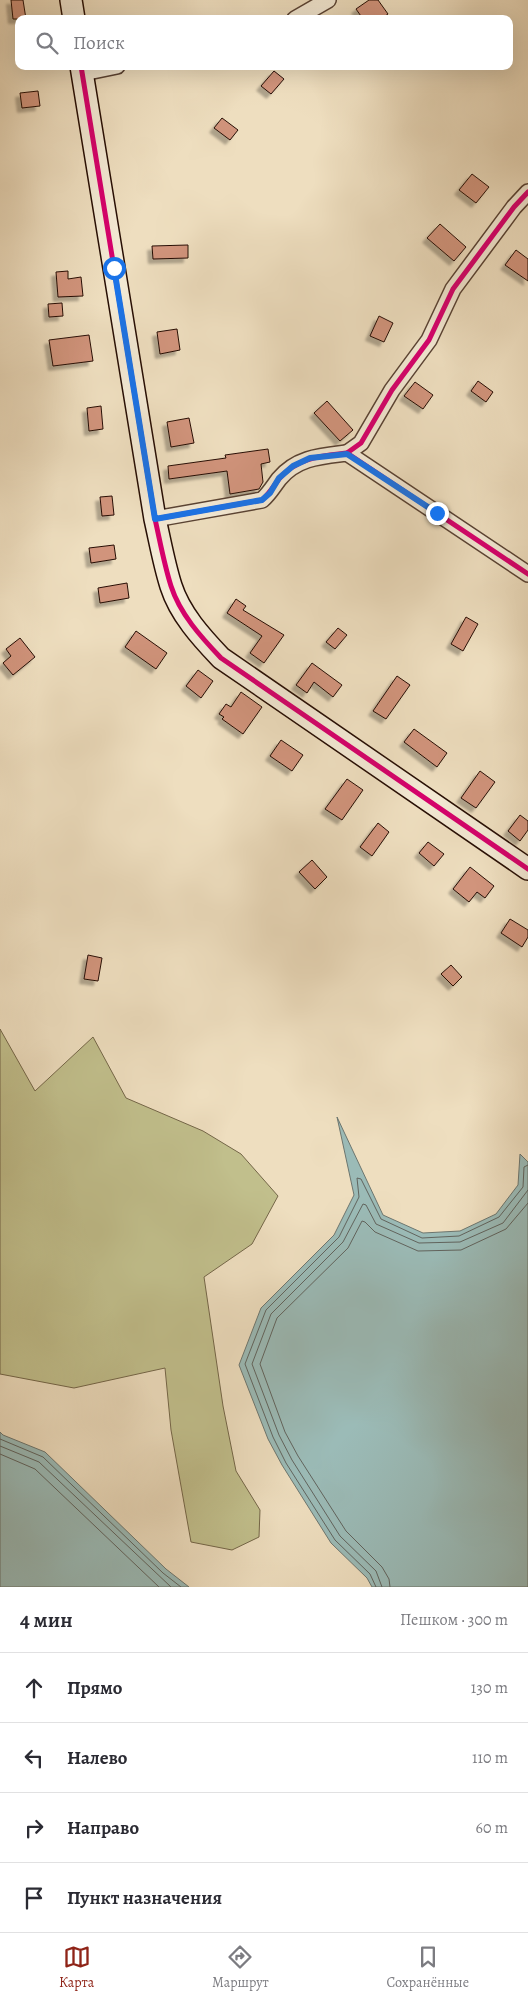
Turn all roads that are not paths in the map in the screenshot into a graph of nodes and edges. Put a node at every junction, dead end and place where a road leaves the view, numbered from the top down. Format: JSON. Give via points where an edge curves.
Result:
{"nodes":[{"id":1,"x":71,"y":0,"type":"edge"},
{"id":2,"x":328,"y":0,"type":"edge"},
{"id":3,"x":73,"y":15,"type":"edge"},
{"id":4,"x":302,"y":15,"type":"edge"},
{"id":5,"x":82,"y":70,"type":"edge"},
{"id":6,"x":528,"y":192,"type":"edge"},
{"id":7,"x":347,"y":454,"type":"junction"},
{"id":8,"x":155,"y":519,"type":"junction"},
{"id":9,"x":528,"y":574,"type":"edge"},
{"id":10,"x":528,"y":869,"type":"edge"}],
"edges":[{"from":1,"to":3,"type":"street"},
{"from":2,"to":4,"type":"street"},
{"from":5,"to":8,"type":"street"},
{"from":6,"to":7,"type":"street","via":[[454,289],[429,340],[392,390],[361,443]]},
{"from":7,"to":8,"type":"street","via":[[310,458],[293,466],[262,500]]},
{"from":7,"to":9,"type":"street"},
{"from":8,"to":10,"type":"street","via":[[171,587],[197,632],[221,658]]}]}
